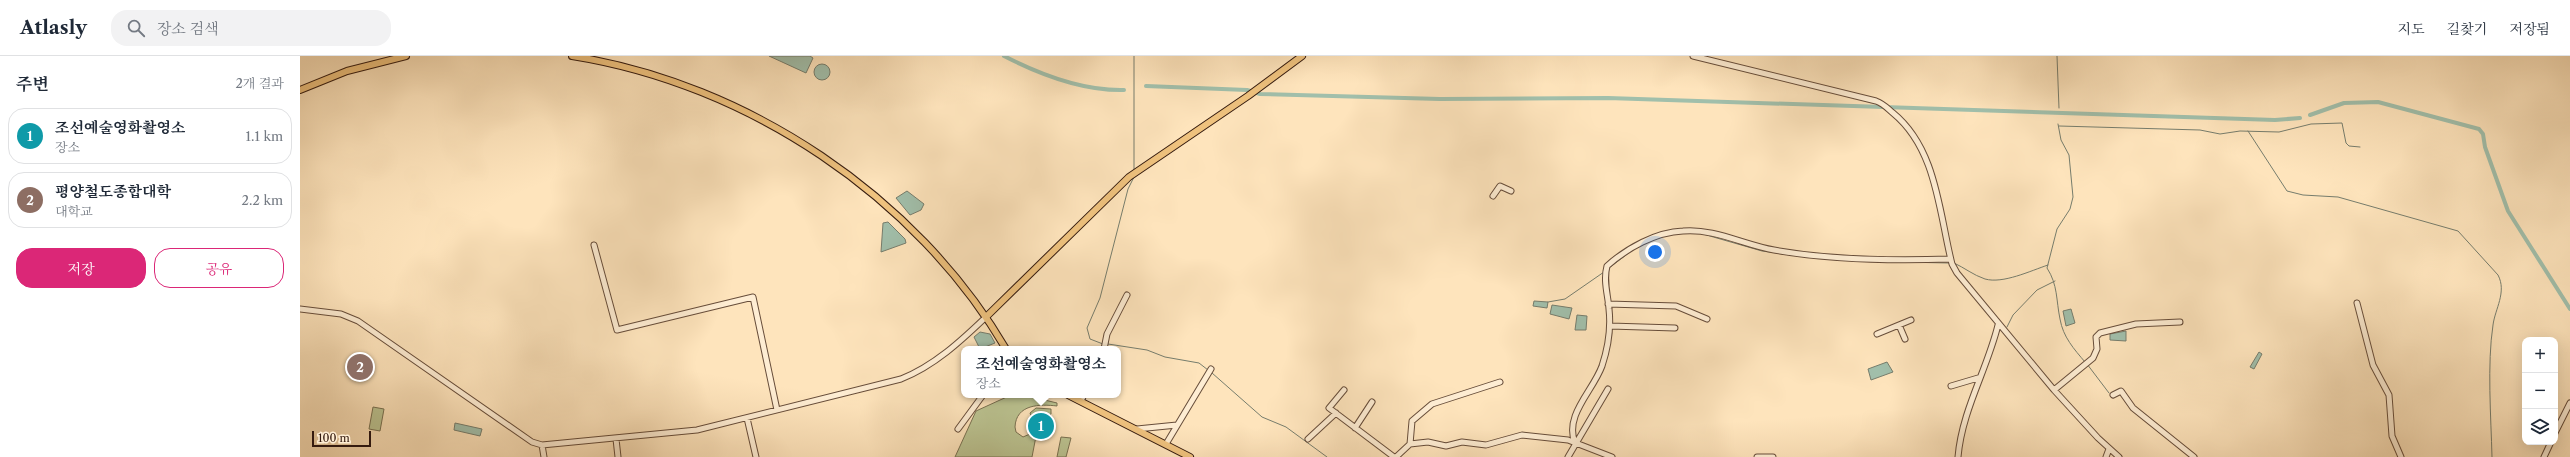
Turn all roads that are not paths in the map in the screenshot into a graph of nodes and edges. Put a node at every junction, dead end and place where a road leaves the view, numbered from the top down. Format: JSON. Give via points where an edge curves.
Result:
{"nodes":[{"id":1,"x":406,"y":56,"type":"edge"},
{"id":2,"x":572,"y":56,"type":"edge"},
{"id":3,"x":1302,"y":56,"type":"edge"},
{"id":4,"x":1693,"y":56,"type":"edge"},
{"id":5,"x":300,"y":90,"type":"edge"},
{"id":6,"x":1511,"y":191,"type":"dead end"},
{"id":7,"x":1493,"y":196,"type":"dead end"},
{"id":8,"x":594,"y":245,"type":"dead end"},
{"id":9,"x":1951,"y":262,"type":"junction"},
{"id":10,"x":1127,"y":295,"type":"dead end"},
{"id":11,"x":2357,"y":303,"type":"dead end"},
{"id":12,"x":1608,"y":304,"type":"junction"},
{"id":13,"x":300,"y":309,"type":"edge"},
{"id":14,"x":987,"y":316,"type":"junction"},
{"id":15,"x":1708,"y":319,"type":"dead end"},
{"id":16,"x":1911,"y":320,"type":"dead end"},
{"id":17,"x":2180,"y":322,"type":"dead end"},
{"id":18,"x":1899,"y":325,"type":"junction"},
{"id":19,"x":1998,"y":325,"type":"junction"},
{"id":20,"x":1610,"y":326,"type":"junction"},
{"id":21,"x":1675,"y":328,"type":"dead end"},
{"id":22,"x":1877,"y":334,"type":"dead end"},
{"id":23,"x":1905,"y":339,"type":"dead end"},
{"id":24,"x":1004,"y":346,"type":"edge"},
{"id":25,"x":1104,"y":346,"type":"edge"},
{"id":26,"x":1211,"y":369,"type":"dead end"},
{"id":27,"x":1978,"y":378,"type":"junction"},
{"id":28,"x":1500,"y":382,"type":"dead end"},
{"id":29,"x":1951,"y":386,"type":"dead end"},
{"id":30,"x":1608,"y":389,"type":"dead end"},
{"id":31,"x":1344,"y":390,"type":"dead end"},
{"id":32,"x":2054,"y":390,"type":"junction"},
{"id":33,"x":2113,"y":395,"type":"dead end"},
{"id":34,"x":981,"y":398,"type":"edge"},
{"id":35,"x":1083,"y":398,"type":"edge"},
{"id":36,"x":1372,"y":402,"type":"dead end"},
{"id":37,"x":2570,"y":403,"type":"edge"},
{"id":38,"x":777,"y":410,"type":"junction"},
{"id":39,"x":1336,"y":413,"type":"junction"},
{"id":40,"x":747,"y":418,"type":"junction"},
{"id":41,"x":1177,"y":425,"type":"junction"},
{"id":42,"x":2558,"y":427,"type":"edge"},
{"id":43,"x":1355,"y":428,"type":"junction"},
{"id":44,"x":958,"y":429,"type":"dead end"},
{"id":45,"x":1137,"y":429,"type":"junction"},
{"id":46,"x":616,"y":439,"type":"junction"},
{"id":47,"x":1308,"y":439,"type":"dead end"},
{"id":48,"x":1575,"y":443,"type":"junction"},
{"id":49,"x":1166,"y":444,"type":"junction"},
{"id":50,"x":1410,"y":444,"type":"junction"},
{"id":51,"x":542,"y":445,"type":"junction"},
{"id":52,"x":2550,"y":445,"type":"edge"},
{"id":53,"x":2109,"y":449,"type":"junction"},
{"id":54,"x":544,"y":457,"type":"edge"},
{"id":55,"x":618,"y":457,"type":"edge"},
{"id":56,"x":756,"y":457,"type":"edge"},
{"id":57,"x":1190,"y":457,"type":"edge"},
{"id":58,"x":1395,"y":457,"type":"edge"},
{"id":59,"x":1568,"y":457,"type":"edge"},
{"id":60,"x":1612,"y":457,"type":"edge"},
{"id":61,"x":1756,"y":457,"type":"edge"},
{"id":62,"x":1773,"y":457,"type":"edge"},
{"id":63,"x":1958,"y":457,"type":"edge"},
{"id":64,"x":2106,"y":457,"type":"edge"},
{"id":65,"x":2119,"y":457,"type":"edge"},
{"id":66,"x":2194,"y":457,"type":"edge"},
{"id":67,"x":2400,"y":457,"type":"edge"},
{"id":68,"x":2546,"y":457,"type":"edge"}],
"edges":[{"from":1,"to":5,"type":"main road","via":[[347,71]]},
{"from":2,"to":14,"type":"main road","via":[[640,72],[715,97],[816,154],[861,184],[911,227],[959,280]]},
{"from":3,"to":14,"type":"main road","via":[[1129,177]]},
{"from":4,"to":9,"type":"street","via":[[1876,101],[1888,108],[1915,135],[1924,153],[1936,190]]},
{"from":6,"to":7,"type":"street","via":[[1500,186]]},
{"from":8,"to":38,"type":"street","via":[[617,330],[753,297]]},
{"from":9,"to":12,"type":"street","via":[[1783,251],[1699,231],[1681,231],[1653,237],[1607,266],[1605,291]]},
{"from":9,"to":19,"type":"street"},
{"from":10,"to":25,"type":"street"},
{"from":11,"to":67,"type":"street","via":[[2373,365],[2389,395],[2392,436]]},
{"from":12,"to":15,"type":"street","via":[[1676,306]]},
{"from":12,"to":20,"type":"street"},
{"from":13,"to":51,"type":"street","via":[[341,314],[358,321],[532,442]]},
{"from":14,"to":24,"type":"main road"},
{"from":14,"to":38,"type":"street","via":[[959,342],[914,374]]},
{"from":16,"to":18,"type":"street"},
{"from":17,"to":32,"type":"street","via":[[2136,324],[2100,333],[2096,337],[2097,349],[2093,358]]},
{"from":18,"to":22,"type":"street"},
{"from":18,"to":23,"type":"street"},
{"from":19,"to":27,"type":"street","via":[[1988,362]]},
{"from":19,"to":32,"type":"street"},
{"from":20,"to":21,"type":"street"},
{"from":20,"to":48,"type":"street","via":[[1601,367],[1573,421],[1572,435]]},
{"from":26,"to":41,"type":"street"},
{"from":27,"to":29,"type":"street"},
{"from":27,"to":63,"type":"street","via":[[1961,431]]},
{"from":28,"to":50,"type":"street","via":[[1432,404],[1412,421]]},
{"from":30,"to":48,"type":"street"},
{"from":31,"to":39,"type":"street","via":[[1329,408]]},
{"from":32,"to":53,"type":"street"},
{"from":33,"to":66,"type":"street","via":[[2121,391],[2133,408]]},
{"from":34,"to":44,"type":"street"},
{"from":35,"to":45,"type":"main road"},
{"from":36,"to":43,"type":"street"},
{"from":37,"to":42,"type":"street"},
{"from":38,"to":40,"type":"street"},
{"from":39,"to":43,"type":"street"},
{"from":39,"to":47,"type":"street"},
{"from":40,"to":46,"type":"street","via":[[697,430]]},
{"from":40,"to":56,"type":"street"},
{"from":41,"to":45,"type":"street"},
{"from":41,"to":49,"type":"street"},
{"from":43,"to":58,"type":"street"},
{"from":45,"to":49,"type":"main road"},
{"from":46,"to":51,"type":"street"},
{"from":46,"to":55,"type":"street"},
{"from":48,"to":50,"type":"street","via":[[1522,435],[1486,444]]},
{"from":48,"to":59,"type":"street"},
{"from":48,"to":60,"type":"street"},
{"from":49,"to":57,"type":"main road"},
{"from":50,"to":58,"type":"street"},
{"from":51,"to":54,"type":"street"},
{"from":52,"to":68,"type":"street"},
{"from":53,"to":64,"type":"street"},
{"from":53,"to":65,"type":"street"},
{"from":61,"to":62,"type":"street"}]}
